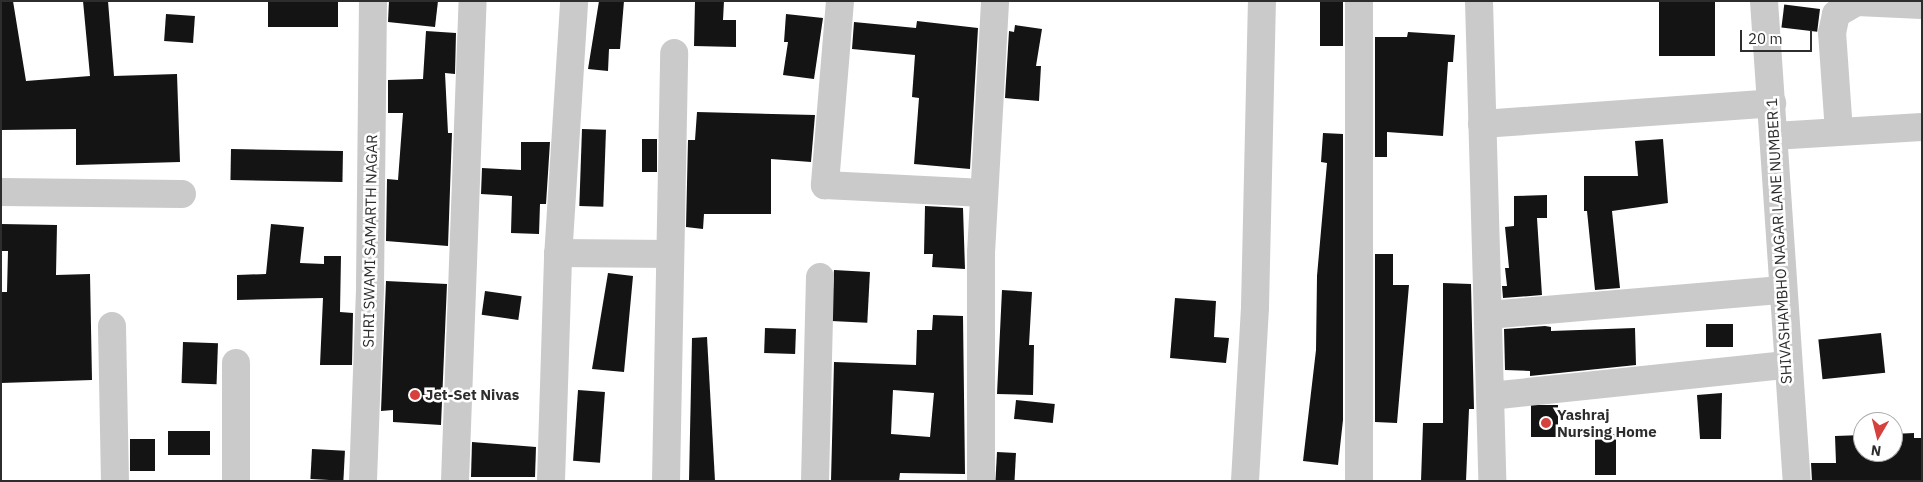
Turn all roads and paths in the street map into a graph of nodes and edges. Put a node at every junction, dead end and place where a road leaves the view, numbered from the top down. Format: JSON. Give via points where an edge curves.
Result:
{"nodes":[{"id":1,"x":373,"y":1,"type":"edge"},
{"id":2,"x":474,"y":1,"type":"edge"},
{"id":3,"x":574,"y":1,"type":"edge"},
{"id":4,"x":840,"y":1,"type":"edge"},
{"id":5,"x":995,"y":1,"type":"edge"},
{"id":6,"x":1262,"y":1,"type":"edge"},
{"id":7,"x":1359,"y":1,"type":"edge"},
{"id":8,"x":1479,"y":1,"type":"edge"},
{"id":9,"x":1764,"y":1,"type":"edge"},
{"id":10,"x":1922,"y":5,"type":"edge"},
{"id":11,"x":674,"y":53,"type":"dead end"},
{"id":12,"x":1772,"y":103,"type":"junction"},
{"id":13,"x":1482,"y":124,"type":"junction"},
{"id":14,"x":1922,"y":127,"type":"edge"},
{"id":15,"x":1839,"y":132,"type":"junction"},
{"id":16,"x":1774,"y":136,"type":"junction"},
{"id":17,"x":1,"y":192,"type":"edge"},
{"id":18,"x":984,"y":193,"type":"junction"},
{"id":19,"x":182,"y":194,"type":"dead end"},
{"id":20,"x":558,"y":253,"type":"junction"},
{"id":21,"x":670,"y":254,"type":"junction"},
{"id":22,"x":820,"y":277,"type":"dead end"},
{"id":23,"x":1782,"y":290,"type":"junction"},
{"id":24,"x":1488,"y":315,"type":"junction"},
{"id":25,"x":112,"y":326,"type":"dead end"},
{"id":26,"x":236,"y":363,"type":"dead end"},
{"id":27,"x":1786,"y":364,"type":"junction"},
{"id":28,"x":1490,"y":396,"type":"junction"},
{"id":29,"x":115,"y":481,"type":"edge"},
{"id":30,"x":236,"y":481,"type":"edge"},
{"id":31,"x":363,"y":481,"type":"edge"},
{"id":32,"x":455,"y":481,"type":"edge"},
{"id":33,"x":551,"y":481,"type":"edge"},
{"id":34,"x":666,"y":481,"type":"edge"},
{"id":35,"x":815,"y":481,"type":"edge"},
{"id":36,"x":981,"y":481,"type":"edge"},
{"id":37,"x":1245,"y":481,"type":"edge"},
{"id":38,"x":1359,"y":481,"type":"edge"},
{"id":39,"x":1492,"y":481,"type":"edge"},
{"id":40,"x":1797,"y":481,"type":"edge"}],
"edges":[{"from":1,"to":31,"type":"street","name":"SHRI SWAMI SAMARTH NAGAR","via":[[370,316]]},
{"from":2,"to":32,"type":"street"},
{"from":3,"to":20,"type":"street"},
{"from":4,"to":18,"type":"street","via":[[826,185]]},
{"from":5,"to":18,"type":"street"},
{"from":6,"to":37,"type":"street","via":[[1255,307]]},
{"from":7,"to":38,"type":"street"},
{"from":8,"to":13,"type":"street"},
{"from":9,"to":12,"type":"street","name":"SHIVASHAMBHO NAGAR LANE NUMBER 1"},
{"from":10,"to":15,"type":"street","via":[[1857,2],[1836,14],[1832,33]]},
{"from":11,"to":21,"type":"street"},
{"from":12,"to":13,"type":"street"},
{"from":12,"to":16,"type":"street","name":"SHIVASHAMBHO NAGAR LANE NUMBER 1"},
{"from":13,"to":24,"type":"street"},
{"from":14,"to":15,"type":"street"},
{"from":15,"to":16,"type":"street"},
{"from":16,"to":23,"type":"street","name":"SHIVASHAMBHO NAGAR LANE NUMBER 1"},
{"from":17,"to":19,"type":"street"},
{"from":18,"to":36,"type":"street"},
{"from":20,"to":21,"type":"street"},
{"from":20,"to":33,"type":"street"},
{"from":21,"to":34,"type":"street"},
{"from":22,"to":35,"type":"street"},
{"from":23,"to":24,"type":"street"},
{"from":23,"to":27,"type":"street","name":"SHIVASHAMBHO NAGAR LANE NUMBER 1"},
{"from":24,"to":28,"type":"street"},
{"from":25,"to":29,"type":"street"},
{"from":26,"to":30,"type":"street"},
{"from":27,"to":28,"type":"street"},
{"from":27,"to":40,"type":"street","name":"SHIVASHAMBHO NAGAR LANE NUMBER 1"},
{"from":28,"to":39,"type":"street"}]}
